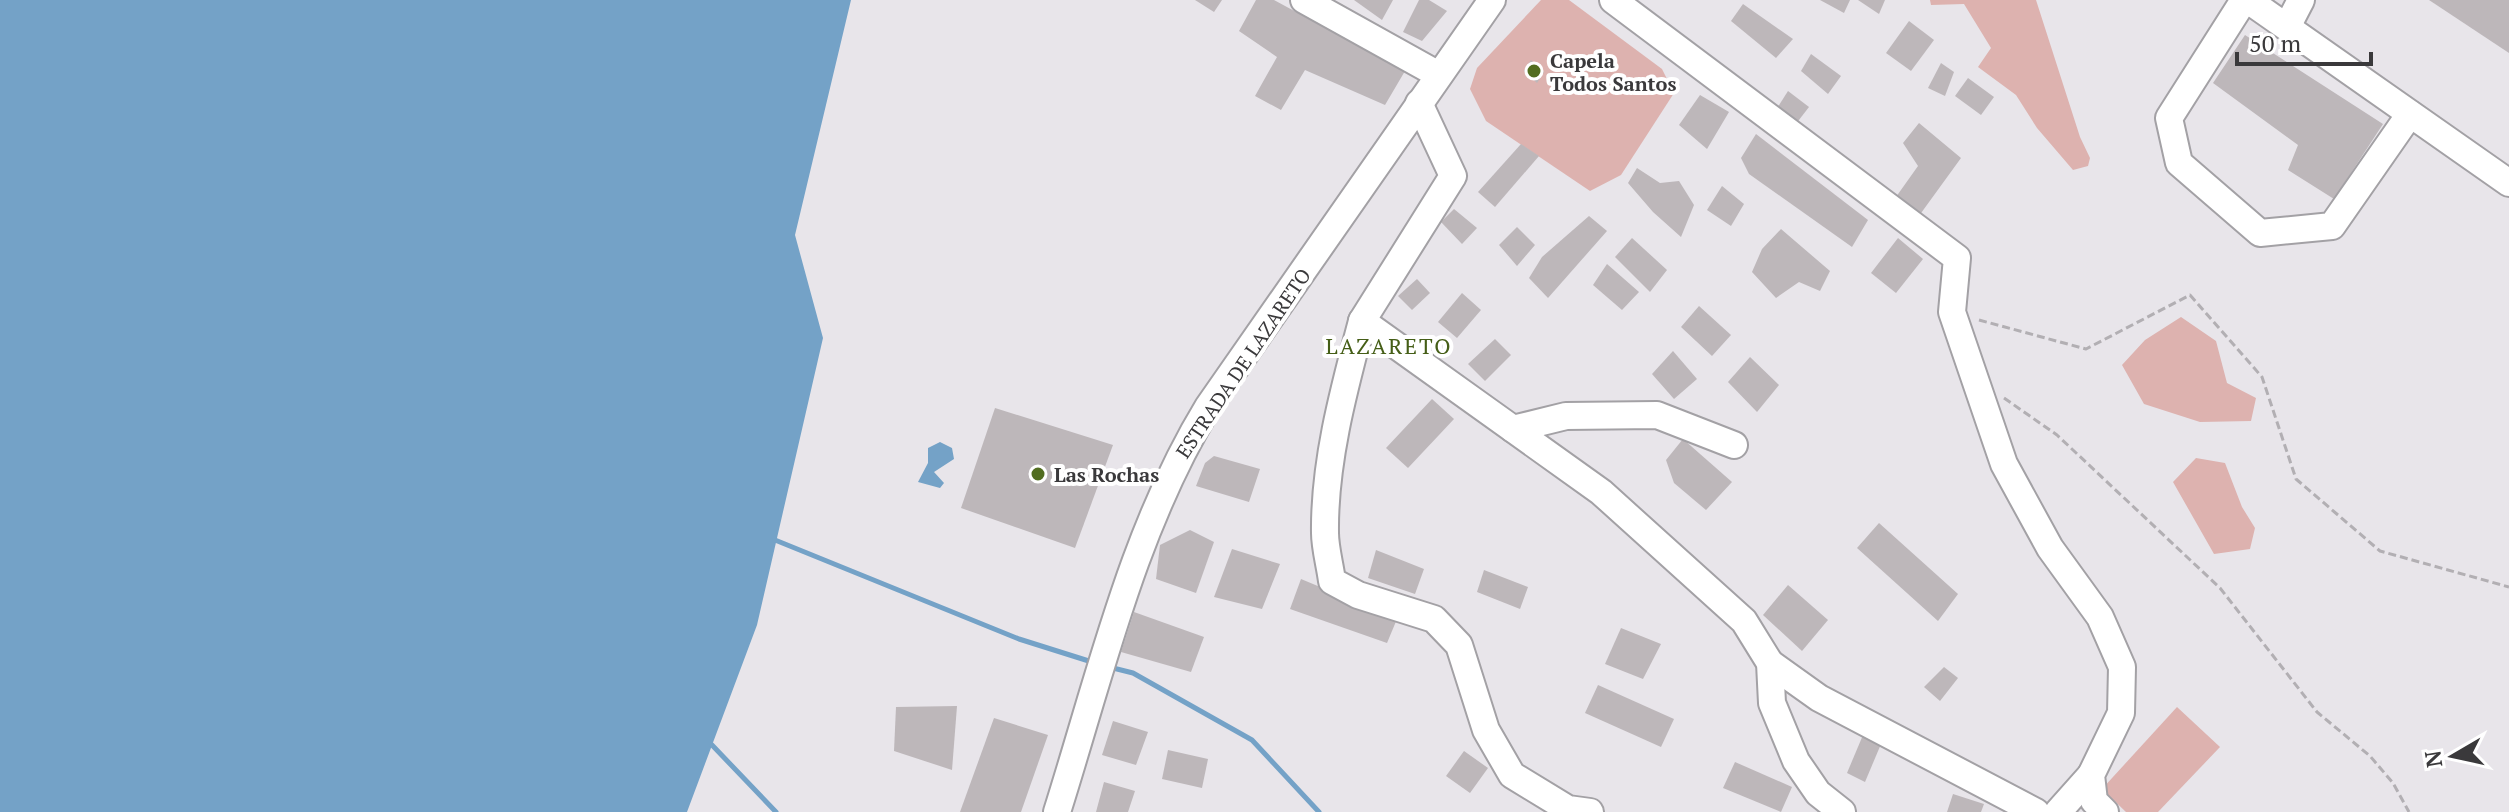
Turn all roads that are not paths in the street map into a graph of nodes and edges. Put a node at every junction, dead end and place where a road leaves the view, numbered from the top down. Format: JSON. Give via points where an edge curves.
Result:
{"nodes":[{"id":1,"x":1304,"y":0,"type":"edge"},
{"id":2,"x":1492,"y":0,"type":"edge"},
{"id":3,"x":1613,"y":0,"type":"edge"},
{"id":4,"x":2246,"y":0,"type":"edge"},
{"id":5,"x":2301,"y":0,"type":"edge"},
{"id":6,"x":2287,"y":27,"type":"junction"},
{"id":7,"x":1439,"y":75,"type":"junction"},
{"id":8,"x":1419,"y":103,"type":"junction"},
{"id":9,"x":2410,"y":114,"type":"junction"},
{"id":10,"x":2509,"y":183,"type":"edge"},
{"id":11,"x":1362,"y":321,"type":"junction"},
{"id":12,"x":1513,"y":429,"type":"junction"},
{"id":13,"x":1734,"y":445,"type":"dead end"},
{"id":14,"x":1770,"y":663,"type":"junction"},
{"id":15,"x":2091,"y":775,"type":"junction"},
{"id":16,"x":1057,"y":812,"type":"edge"},
{"id":17,"x":1590,"y":812,"type":"edge"},
{"id":18,"x":1842,"y":812,"type":"edge"},
{"id":19,"x":2036,"y":812,"type":"edge"},
{"id":20,"x":2058,"y":812,"type":"edge"},
{"id":21,"x":2105,"y":812,"type":"edge"}],
"edges":[{"from":1,"to":7,"type":"street"},
{"from":2,"to":7,"type":"street","name":"ESTRADA DE LAZARETO"},
{"from":3,"to":15,"type":"street","via":[[1957,258],[1952,312],[2004,464],[2050,548],[2100,617],[2122,667],[2121,713]]},
{"from":4,"to":6,"type":"street"},
{"from":4,"to":9,"type":"street","via":[[2169,118],[2179,163],[2260,233],[2332,226]]},
{"from":5,"to":6,"type":"street"},
{"from":6,"to":9,"type":"street"},
{"from":7,"to":8,"type":"street","name":"ESTRADA DE LAZARETO"},
{"from":8,"to":11,"type":"street","via":[[1453,176]]},
{"from":8,"to":16,"type":"street","name":"ESTRADA DE LAZARETO","via":[[1177,457],[1145,534]]},
{"from":9,"to":10,"type":"street"},
{"from":11,"to":12,"type":"street"},
{"from":11,"to":17,"type":"street","via":[[1344,390],[1329,485],[1325,534],[1332,581],[1358,595],[1434,619],[1459,645],[1486,730],[1512,775],[1568,809]]},
{"from":12,"to":13,"type":"street","via":[[1566,416],[1657,415]]},
{"from":12,"to":14,"type":"street","via":[[1601,492],[1744,621]]},
{"from":14,"to":18,"type":"street","via":[[1772,703],[1796,761],[1818,793]]},
{"from":14,"to":19,"type":"street","via":[[1819,698]]},
{"from":15,"to":20,"type":"street"},
{"from":15,"to":21,"type":"street","via":[[2094,801]]}]}
